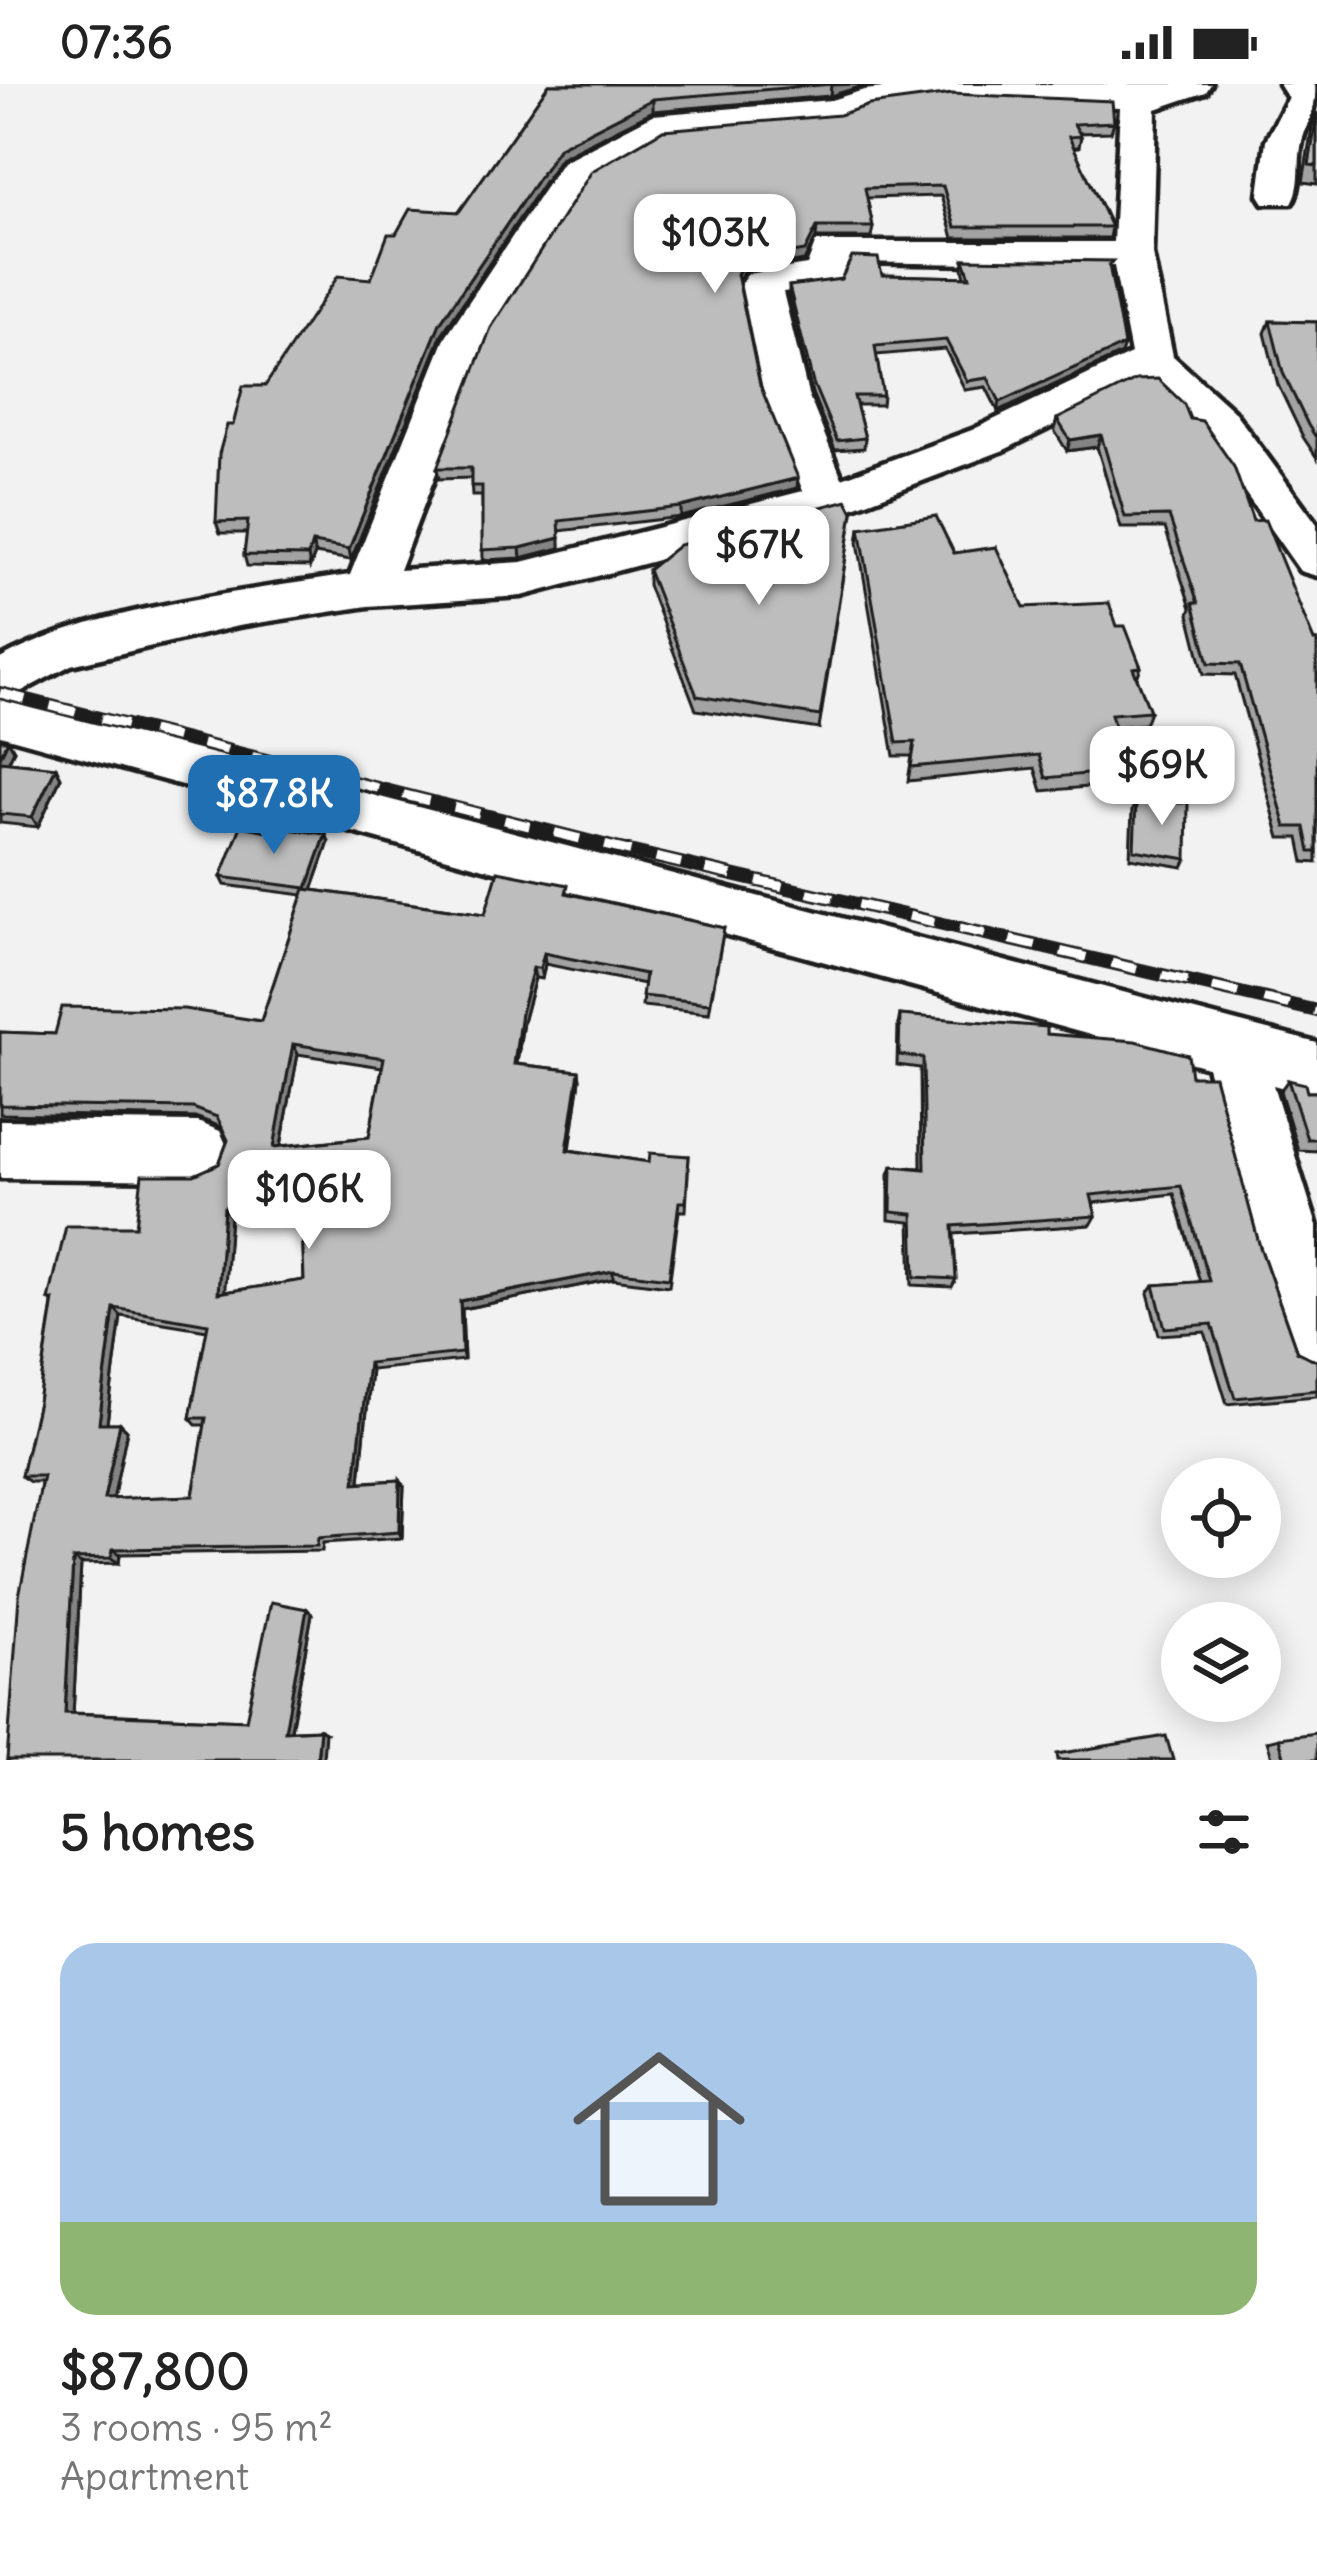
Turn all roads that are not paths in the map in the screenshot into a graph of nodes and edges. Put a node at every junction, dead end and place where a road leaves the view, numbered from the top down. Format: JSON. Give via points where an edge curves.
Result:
{"nodes":[{"id":1,"x":674,"y":84,"type":"edge"},
{"id":2,"x":1193,"y":84,"type":"edge"},
{"id":3,"x":1297,"y":84,"type":"edge"},
{"id":4,"x":1133,"y":90,"type":"edge"},
{"id":5,"x":653,"y":125,"type":"junction"},
{"id":6,"x":1278,"y":195,"type":"dead end"},
{"id":7,"x":1132,"y":254,"type":"junction"},
{"id":8,"x":1153,"y":360,"type":"junction"},
{"id":9,"x":830,"y":499,"type":"junction"},
{"id":10,"x":1317,"y":559,"type":"edge"},
{"id":11,"x":368,"y":589,"type":"junction"},
{"id":12,"x":0,"y":682,"type":"edge"},
{"id":13,"x":0,"y":716,"type":"edge"},
{"id":14,"x":1232,"y":1046,"type":"junction"},
{"id":15,"x":1317,"y":1070,"type":"edge"},
{"id":16,"x":0,"y":1148,"type":"edge"},
{"id":17,"x":198,"y":1150,"type":"dead end"},
{"id":18,"x":1317,"y":1334,"type":"edge"}],
"edges":[{"from":1,"to":5,"type":"street"},
{"from":2,"to":4,"type":"street","via":[[1159,98]]},
{"from":3,"to":6,"type":"street","via":[[1306,98],[1284,140]]},
{"from":4,"to":5,"type":"street","via":[[949,89],[923,98],[856,99],[838,110]]},
{"from":4,"to":7,"type":"street"},
{"from":5,"to":11,"type":"street","via":[[575,170],[466,336]]},
{"from":7,"to":8,"type":"street"},
{"from":7,"to":9,"type":"street","via":[[830,250],[825,275],[761,283],[802,452]]},
{"from":8,"to":9,"type":"street","via":[[988,440]]},
{"from":8,"to":10,"type":"street","via":[[1217,420]]},
{"from":9,"to":11,"type":"street","via":[[522,579]]},
{"from":11,"to":12,"type":"street","via":[[74,646]]},
{"from":13,"to":14,"type":"street"},
{"from":14,"to":15,"type":"street"},
{"from":14,"to":18,"type":"street"},
{"from":16,"to":17,"type":"street"}]}
